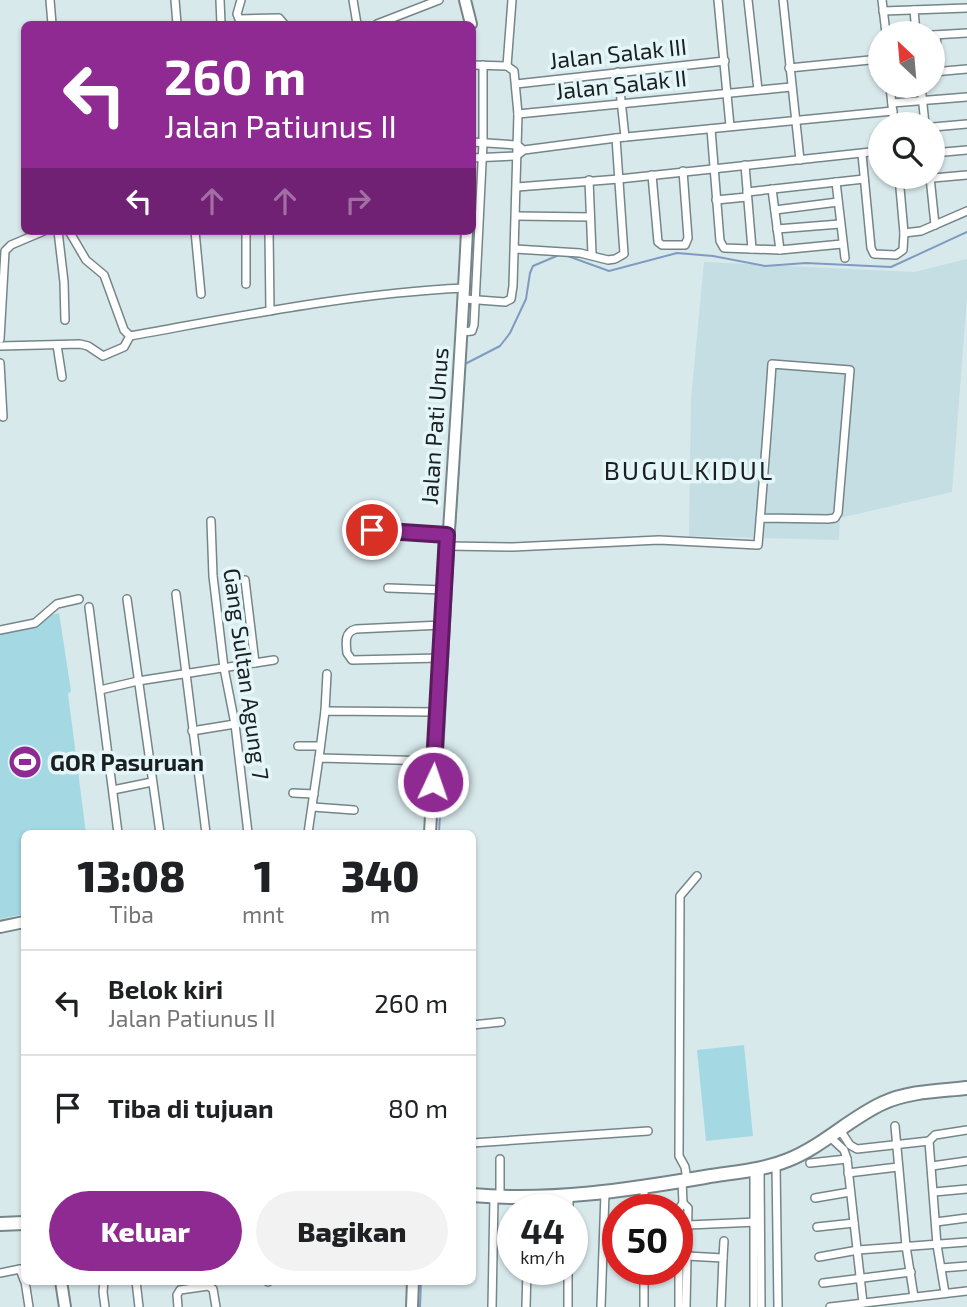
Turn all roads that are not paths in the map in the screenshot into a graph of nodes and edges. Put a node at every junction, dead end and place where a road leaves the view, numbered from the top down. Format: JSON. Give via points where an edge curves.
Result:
{"nodes":[{"id":1,"x":50,"y":0,"type":"edge"},
{"id":2,"x":175,"y":0,"type":"edge"},
{"id":3,"x":220,"y":0,"type":"edge"},
{"id":4,"x":241,"y":0,"type":"edge"},
{"id":5,"x":353,"y":0,"type":"edge"},
{"id":6,"x":439,"y":0,"type":"edge"},
{"id":7,"x":465,"y":0,"type":"edge"},
{"id":8,"x":512,"y":0,"type":"edge"},
{"id":9,"x":718,"y":0,"type":"edge"},
{"id":10,"x":748,"y":0,"type":"edge"},
{"id":11,"x":783,"y":0,"type":"edge"},
{"id":12,"x":882,"y":0,"type":"edge"},
{"id":13,"x":967,"y":8,"type":"edge"},
{"id":14,"x":914,"y":10,"type":"junction"},
{"id":15,"x":883,"y":12,"type":"junction"},
{"id":16,"x":52,"y":21,"type":"edge"},
{"id":17,"x":177,"y":21,"type":"edge"},
{"id":18,"x":221,"y":21,"type":"edge"},
{"id":19,"x":281,"y":21,"type":"edge"},
{"id":20,"x":356,"y":21,"type":"edge"},
{"id":21,"x":385,"y":21,"type":"edge"},
{"id":22,"x":470,"y":21,"type":"edge"},
{"id":23,"x":884,"y":21,"type":"edge"},
{"id":24,"x":915,"y":21,"type":"edge"},
{"id":25,"x":967,"y":33,"type":"edge"},
{"id":26,"x":945,"y":34,"type":"edge"},
{"id":27,"x":725,"y":61,"type":"junction"},
{"id":28,"x":868,"y":61,"type":"edge"},
{"id":29,"x":477,"y":65,"type":"edge"},
{"id":30,"x":507,"y":66,"type":"junction"},
{"id":31,"x":789,"y":68,"type":"junction"},
{"id":32,"x":967,"y":69,"type":"edge"},
{"id":33,"x":945,"y":70,"type":"edge"},
{"id":34,"x":618,"y":72,"type":"junction"},
{"id":35,"x":516,"y":84,"type":"junction"},
{"id":36,"x":791,"y":87,"type":"junction"},
{"id":37,"x":758,"y":90,"type":"junction"},
{"id":38,"x":728,"y":93,"type":"junction"},
{"id":39,"x":967,"y":97,"type":"edge"},
{"id":40,"x":891,"y":98,"type":"edge"},
{"id":41,"x":923,"y":98,"type":"edge"},
{"id":42,"x":923,"y":101,"type":"junction"},
{"id":43,"x":621,"y":104,"type":"junction"},
{"id":44,"x":892,"y":107,"type":"junction"},
{"id":45,"x":893,"y":112,"type":"edge"},
{"id":46,"x":924,"y":112,"type":"edge"},
{"id":47,"x":518,"y":114,"type":"junction"},
{"id":48,"x":795,"y":121,"type":"junction"},
{"id":49,"x":967,"y":124,"type":"edge"},
{"id":50,"x":730,"y":126,"type":"junction"},
{"id":51,"x":945,"y":126,"type":"edge"},
{"id":52,"x":711,"y":129,"type":"junction"},
{"id":53,"x":620,"y":138,"type":"junction"},
{"id":54,"x":477,"y":143,"type":"edge"},
{"id":55,"x":521,"y":148,"type":"junction"},
{"id":56,"x":967,"y":150,"type":"edge"},
{"id":57,"x":945,"y":152,"type":"edge"},
{"id":58,"x":868,"y":153,"type":"edge"},
{"id":59,"x":862,"y":154,"type":"junction"},
{"id":60,"x":516,"y":156,"type":"junction"},
{"id":61,"x":477,"y":158,"type":"edge"},
{"id":62,"x":800,"y":160,"type":"junction"},
{"id":63,"x":745,"y":165,"type":"junction"},
{"id":64,"x":713,"y":167,"type":"junction"},
{"id":65,"x":683,"y":171,"type":"junction"},
{"id":66,"x":652,"y":175,"type":"junction"},
{"id":67,"x":967,"y":175,"type":"edge"},
{"id":68,"x":945,"y":176,"type":"edge"},
{"id":69,"x":620,"y":179,"type":"junction"},
{"id":70,"x":864,"y":179,"type":"junction"},
{"id":71,"x":589,"y":180,"type":"junction"},
{"id":72,"x":836,"y":182,"type":"junction"},
{"id":73,"x":517,"y":187,"type":"junction"},
{"id":74,"x":772,"y":189,"type":"junction"},
{"id":75,"x":900,"y":189,"type":"edge"},
{"id":76,"x":931,"y":189,"type":"edge"},
{"id":77,"x":747,"y":195,"type":"junction"},
{"id":78,"x":716,"y":200,"type":"junction"},
{"id":79,"x":838,"y":202,"type":"junction"},
{"id":80,"x":775,"y":210,"type":"junction"},
{"id":81,"x":967,"y":211,"type":"edge"},
{"id":82,"x":516,"y":216,"type":"junction"},
{"id":83,"x":590,"y":217,"type":"junction"},
{"id":84,"x":840,"y":224,"type":"junction"},
{"id":85,"x":935,"y":225,"type":"junction"},
{"id":86,"x":777,"y":229,"type":"junction"},
{"id":87,"x":904,"y":233,"type":"junction"},
{"id":88,"x":35,"y":235,"type":"edge"},
{"id":89,"x":58,"y":235,"type":"edge"},
{"id":90,"x":71,"y":235,"type":"edge"},
{"id":91,"x":195,"y":235,"type":"edge"},
{"id":92,"x":246,"y":235,"type":"edge"},
{"id":93,"x":269,"y":235,"type":"edge"},
{"id":94,"x":467,"y":235,"type":"edge"},
{"id":95,"x":473,"y":235,"type":"edge"},
{"id":96,"x":0,"y":244,"type":"edge"},
{"id":97,"x":842,"y":244,"type":"junction"},
{"id":98,"x":11,"y":245,"type":"junction"},
{"id":99,"x":514,"y":249,"type":"junction"},
{"id":100,"x":752,"y":249,"type":"junction"},
{"id":101,"x":780,"y":250,"type":"junction"},
{"id":102,"x":592,"y":254,"type":"junction"},
{"id":103,"x":845,"y":258,"type":"dead end"},
{"id":104,"x":1,"y":284,"type":"edge"},
{"id":105,"x":246,"y":284,"type":"dead end"},
{"id":106,"x":201,"y":294,"type":"dead end"},
{"id":107,"x":469,"y":297,"type":"junction"},
{"id":108,"x":270,"y":310,"type":"junction"},
{"id":109,"x":65,"y":320,"type":"dead end"},
{"id":110,"x":0,"y":339,"type":"edge"},
{"id":111,"x":127,"y":342,"type":"junction"},
{"id":112,"x":57,"y":345,"type":"junction"},
{"id":113,"x":0,"y":346,"type":"edge"},
{"id":114,"x":0,"y":363,"type":"edge"},
{"id":115,"x":62,"y":377,"type":"dead end"},
{"id":116,"x":3,"y":417,"type":"dead end"},
{"id":117,"x":760,"y":518,"type":"junction"},
{"id":118,"x":211,"y":521,"type":"dead end"},
{"id":119,"x":348,"y":536,"type":"dead end"},
{"id":120,"x":450,"y":544,"type":"junction"},
{"id":121,"x":245,"y":580,"type":"dead end"},
{"id":122,"x":388,"y":588,"type":"dead end"},
{"id":123,"x":444,"y":590,"type":"junction"},
{"id":124,"x":176,"y":594,"type":"dead end"},
{"id":125,"x":79,"y":599,"type":"dead end"},
{"id":126,"x":127,"y":599,"type":"dead end"},
{"id":127,"x":89,"y":607,"type":"dead end"},
{"id":128,"x":442,"y":625,"type":"junction"},
{"id":129,"x":0,"y":630,"type":"edge"},
{"id":130,"x":440,"y":658,"type":"junction"},
{"id":131,"x":274,"y":660,"type":"dead end"},
{"id":132,"x":254,"y":663,"type":"junction"},
{"id":133,"x":224,"y":668,"type":"junction"},
{"id":134,"x":327,"y":674,"type":"dead end"},
{"id":135,"x":186,"y":675,"type":"junction"},
{"id":136,"x":138,"y":681,"type":"junction"},
{"id":137,"x":100,"y":690,"type":"junction"},
{"id":138,"x":325,"y":711,"type":"junction"},
{"id":139,"x":437,"y":712,"type":"junction"},
{"id":140,"x":235,"y":724,"type":"junction"},
{"id":141,"x":192,"y":731,"type":"junction"},
{"id":142,"x":298,"y":746,"type":"dead end"},
{"id":143,"x":320,"y":746,"type":"junction"},
{"id":144,"x":319,"y":758,"type":"junction"},
{"id":145,"x":434,"y":761,"type":"junction"},
{"id":146,"x":152,"y":782,"type":"junction"},
{"id":147,"x":113,"y":790,"type":"junction"},
{"id":148,"x":293,"y":793,"type":"dead end"},
{"id":149,"x":314,"y":794,"type":"junction"},
{"id":150,"x":313,"y":807,"type":"junction"},
{"id":151,"x":354,"y":810,"type":"dead end"},
{"id":152,"x":118,"y":830,"type":"edge"},
{"id":153,"x":160,"y":830,"type":"edge"},
{"id":154,"x":206,"y":830,"type":"edge"},
{"id":155,"x":248,"y":830,"type":"edge"},
{"id":156,"x":309,"y":830,"type":"edge"},
{"id":157,"x":430,"y":830,"type":"edge"},
{"id":158,"x":697,"y":876,"type":"dead end"},
{"id":159,"x":21,"y":923,"type":"edge"},
{"id":160,"x":0,"y":927,"type":"edge"},
{"id":161,"x":501,"y":1021,"type":"dead end"},
{"id":162,"x":476,"y":1024,"type":"edge"},
{"id":163,"x":967,"y":1088,"type":"edge"},
{"id":164,"x":895,"y":1126,"type":"dead end"},
{"id":165,"x":967,"y":1130,"type":"edge"},
{"id":166,"x":648,"y":1131,"type":"dead end"},
{"id":167,"x":835,"y":1133,"type":"junction"},
{"id":168,"x":929,"y":1141,"type":"junction"},
{"id":169,"x":476,"y":1143,"type":"edge"},
{"id":170,"x":895,"y":1146,"type":"junction"},
{"id":171,"x":847,"y":1148,"type":"junction"},
{"id":172,"x":500,"y":1159,"type":"dead end"},
{"id":173,"x":847,"y":1159,"type":"junction"},
{"id":174,"x":967,"y":1161,"type":"edge"},
{"id":175,"x":810,"y":1163,"type":"dead end"},
{"id":176,"x":776,"y":1164,"type":"junction"},
{"id":177,"x":932,"y":1166,"type":"junction"},
{"id":178,"x":898,"y":1167,"type":"junction"},
{"id":179,"x":757,"y":1170,"type":"junction"},
{"id":180,"x":848,"y":1173,"type":"junction"},
{"id":181,"x":685,"y":1181,"type":"junction"},
{"id":182,"x":644,"y":1189,"type":"junction"},
{"id":183,"x":967,"y":1189,"type":"edge"},
{"id":184,"x":850,"y":1192,"type":"junction"},
{"id":185,"x":934,"y":1192,"type":"junction"},
{"id":186,"x":605,"y":1193,"type":"junction"},
{"id":187,"x":497,"y":1194,"type":"edge"},
{"id":188,"x":587,"y":1194,"type":"edge"},
{"id":189,"x":644,"y":1194,"type":"edge"},
{"id":190,"x":684,"y":1194,"type":"edge"},
{"id":191,"x":476,"y":1195,"type":"edge"},
{"id":192,"x":497,"y":1197,"type":"joint"},
{"id":193,"x":815,"y":1198,"type":"dead end"},
{"id":194,"x":967,"y":1218,"type":"edge"},
{"id":195,"x":757,"y":1222,"type":"junction"},
{"id":196,"x":936,"y":1222,"type":"junction"},
{"id":197,"x":21,"y":1223,"type":"edge"},
{"id":198,"x":854,"y":1223,"type":"junction"},
{"id":199,"x":0,"y":1224,"type":"edge"},
{"id":200,"x":693,"y":1225,"type":"edge"},
{"id":201,"x":817,"y":1227,"type":"dead end"},
{"id":202,"x":724,"y":1241,"type":"dead end"},
{"id":203,"x":967,"y":1242,"type":"edge"},
{"id":204,"x":937,"y":1245,"type":"junction"},
{"id":205,"x":905,"y":1246,"type":"junction"},
{"id":206,"x":858,"y":1250,"type":"junction"},
{"id":207,"x":693,"y":1256,"type":"edge"},
{"id":208,"x":819,"y":1257,"type":"dead end"},
{"id":209,"x":723,"y":1258,"type":"junction"},
{"id":210,"x":757,"y":1261,"type":"junction"},
{"id":211,"x":967,"y":1266,"type":"edge"},
{"id":212,"x":941,"y":1268,"type":"junction"},
{"id":213,"x":21,"y":1270,"type":"edge"},
{"id":214,"x":911,"y":1272,"type":"junction"},
{"id":215,"x":0,"y":1273,"type":"edge"},
{"id":216,"x":861,"y":1278,"type":"junction"},
{"id":217,"x":823,"y":1283,"type":"dead end"},
{"id":218,"x":25,"y":1285,"type":"edge"},
{"id":219,"x":62,"y":1285,"type":"edge"},
{"id":220,"x":104,"y":1285,"type":"edge"},
{"id":221,"x":136,"y":1285,"type":"edge"},
{"id":222,"x":190,"y":1285,"type":"edge"},
{"id":223,"x":199,"y":1285,"type":"edge"},
{"id":224,"x":413,"y":1285,"type":"edge"},
{"id":225,"x":527,"y":1285,"type":"edge"},
{"id":226,"x":568,"y":1285,"type":"edge"},
{"id":227,"x":644,"y":1285,"type":"edge"},
{"id":228,"x":681,"y":1285,"type":"edge"},
{"id":229,"x":685,"y":1285,"type":"edge"},
{"id":230,"x":967,"y":1291,"type":"edge"},
{"id":231,"x":945,"y":1293,"type":"junction"},
{"id":232,"x":914,"y":1297,"type":"junction"},
{"id":233,"x":863,"y":1303,"type":"junction"},
{"id":234,"x":29,"y":1307,"type":"edge"},
{"id":235,"x":65,"y":1307,"type":"edge"},
{"id":236,"x":105,"y":1307,"type":"edge"},
{"id":237,"x":139,"y":1307,"type":"edge"},
{"id":238,"x":178,"y":1307,"type":"edge"},
{"id":239,"x":216,"y":1307,"type":"edge"},
{"id":240,"x":412,"y":1307,"type":"edge"},
{"id":241,"x":492,"y":1307,"type":"edge"},
{"id":242,"x":526,"y":1307,"type":"edge"},
{"id":243,"x":568,"y":1307,"type":"edge"},
{"id":244,"x":601,"y":1307,"type":"edge"},
{"id":245,"x":644,"y":1307,"type":"edge"},
{"id":246,"x":679,"y":1307,"type":"edge"},
{"id":247,"x":687,"y":1307,"type":"edge"},
{"id":248,"x":720,"y":1307,"type":"edge"},
{"id":249,"x":754,"y":1307,"type":"edge"},
{"id":250,"x":761,"y":1307,"type":"edge"},
{"id":251,"x":778,"y":1307,"type":"edge"},
{"id":252,"x":830,"y":1307,"type":"edge"}],
"edges":[{"from":1,"to":16,"type":"street"},
{"from":2,"to":17,"type":"street"},
{"from":3,"to":18,"type":"street"},
{"from":4,"to":19,"type":"street","via":[[239,19]]},
{"from":5,"to":20,"type":"street"},
{"from":6,"to":21,"type":"street"},
{"from":7,"to":22,"type":"main road"},
{"from":8,"to":30,"type":"street"},
{"from":9,"to":27,"type":"street"},
{"from":10,"to":37,"type":"street"},
{"from":11,"to":31,"type":"street"},
{"from":12,"to":15,"type":"street"},
{"from":13,"to":14,"type":"street"},
{"from":14,"to":15,"type":"street"},
{"from":14,"to":24,"type":"street"},
{"from":15,"to":23,"type":"street"},
{"from":25,"to":26,"type":"street"},
{"from":27,"to":34,"type":"street","name":"Jalan Salak III"},
{"from":27,"to":38,"type":"street"},
{"from":28,"to":31,"type":"street"},
{"from":29,"to":30,"type":"street"},
{"from":29,"to":54,"type":"street"},
{"from":30,"to":35,"type":"street","via":[[513,69]]},
{"from":31,"to":36,"type":"street"},
{"from":32,"to":33,"type":"street"},
{"from":34,"to":35,"type":"street","name":"Jalan Salak III"},
{"from":34,"to":43,"type":"street"},
{"from":35,"to":47,"type":"street"},
{"from":36,"to":37,"type":"street","name":"Jalan Salak II"},
{"from":36,"to":48,"type":"street"},
{"from":37,"to":38,"type":"street","name":"Jalan Salak II"},
{"from":38,"to":43,"type":"street","name":"Jalan Salak II"},
{"from":38,"to":50,"type":"street"},
{"from":39,"to":42,"type":"street"},
{"from":40,"to":44,"type":"street"},
{"from":41,"to":42,"type":"street"},
{"from":42,"to":44,"type":"street"},
{"from":42,"to":46,"type":"street"},
{"from":43,"to":47,"type":"street","name":"Jalan Salak II"},
{"from":43,"to":53,"type":"street"},
{"from":44,"to":45,"type":"street"},
{"from":44,"to":48,"type":"street"},
{"from":47,"to":55,"type":"street"},
{"from":48,"to":50,"type":"street"},
{"from":48,"to":62,"type":"street"},
{"from":49,"to":51,"type":"street"},
{"from":50,"to":52,"type":"street"},
{"from":52,"to":53,"type":"street"},
{"from":52,"to":64,"type":"street"},
{"from":53,"to":55,"type":"street"},
{"from":53,"to":69,"type":"street"},
{"from":54,"to":55,"type":"street"},
{"from":54,"to":61,"type":"street"},
{"from":55,"to":60,"type":"street"},
{"from":56,"to":57,"type":"street"},
{"from":58,"to":59,"type":"street"},
{"from":59,"to":62,"type":"street"},
{"from":59,"to":70,"type":"street"},
{"from":60,"to":61,"type":"street"},
{"from":60,"to":73,"type":"street"},
{"from":62,"to":63,"type":"street"},
{"from":63,"to":64,"type":"street"},
{"from":63,"to":77,"type":"street"},
{"from":64,"to":65,"type":"street"},
{"from":64,"to":78,"type":"street"},
{"from":65,"to":66,"type":"street"},
{"from":65,"to":66,"type":"street","via":[[685,245],[658,242]]},
{"from":66,"to":69,"type":"street"},
{"from":67,"to":68,"type":"street"},
{"from":69,"to":71,"type":"street"},
{"from":69,"to":102,"type":"street","via":[[624,254],[608,260]]},
{"from":70,"to":72,"type":"street"},
{"from":70,"to":87,"type":"street","via":[[872,253],[900,254]]},
{"from":71,"to":73,"type":"street"},
{"from":71,"to":83,"type":"street"},
{"from":72,"to":74,"type":"street"},
{"from":72,"to":79,"type":"street"},
{"from":73,"to":82,"type":"street"},
{"from":74,"to":77,"type":"street"},
{"from":74,"to":80,"type":"street"},
{"from":75,"to":87,"type":"street"},
{"from":76,"to":85,"type":"street"},
{"from":77,"to":78,"type":"street"},
{"from":77,"to":100,"type":"street"},
{"from":78,"to":100,"type":"street","via":[[722,245]]},
{"from":79,"to":80,"type":"street"},
{"from":79,"to":84,"type":"street"},
{"from":80,"to":86,"type":"street"},
{"from":81,"to":85,"type":"street"},
{"from":82,"to":83,"type":"street"},
{"from":82,"to":99,"type":"street"},
{"from":83,"to":102,"type":"street"},
{"from":84,"to":86,"type":"street"},
{"from":84,"to":97,"type":"street"},
{"from":85,"to":87,"type":"street"},
{"from":86,"to":101,"type":"street"},
{"from":88,"to":98,"type":"street"},
{"from":89,"to":109,"type":"street"},
{"from":90,"to":111,"type":"street","via":[[86,260],[104,275]]},
{"from":91,"to":106,"type":"street"},
{"from":92,"to":105,"type":"street"},
{"from":93,"to":108,"type":"street"},
{"from":94,"to":107,"type":"main road","name":"Jalan Pati Unus"},
{"from":95,"to":107,"type":"street"},
{"from":96,"to":98,"type":"street"},
{"from":97,"to":101,"type":"street"},
{"from":97,"to":103,"type":"street"},
{"from":98,"to":104,"type":"street","via":[[4,254]]},
{"from":99,"to":102,"type":"street"},
{"from":99,"to":107,"type":"street","via":[[510,299]]},
{"from":100,"to":101,"type":"street"},
{"from":104,"to":110,"type":"street"},
{"from":107,"to":108,"type":"street","via":[[423,290]]},
{"from":107,"to":120,"type":"main road","name":"Jalan Pati Unus"},
{"from":108,"to":111,"type":"street"},
{"from":111,"to":112,"type":"street","via":[[103,356],[88,346]]},
{"from":112,"to":113,"type":"street"},
{"from":112,"to":115,"type":"street"},
{"from":114,"to":116,"type":"street"},
{"from":117,"to":117,"type":"street","via":[[772,364],[850,370],[835,518]]},
{"from":117,"to":120,"type":"street","via":[[758,545],[659,540]]},
{"from":118,"to":133,"type":"street","name":"Gang Sultan Agung 7"},
{"from":119,"to":120,"type":"street","via":[[369,540],[372,530],[385,530]]},
{"from":120,"to":123,"type":"main road","name":"Jalan Pati Unus"},
{"from":121,"to":132,"type":"street"},
{"from":122,"to":123,"type":"street"},
{"from":123,"to":128,"type":"main road","name":"Jalan Pati Unus"},
{"from":124,"to":135,"type":"street"},
{"from":125,"to":129,"type":"street","via":[[57,604],[35,623]]},
{"from":126,"to":136,"type":"street"},
{"from":127,"to":137,"type":"street"},
{"from":128,"to":130,"type":"main road","name":"Jalan Pati Unus"},
{"from":128,"to":130,"type":"street","via":[[356,629],[347,636],[352,660]]},
{"from":130,"to":139,"type":"main road","name":"Jalan Pati Unus"},
{"from":131,"to":132,"type":"street"},
{"from":132,"to":133,"type":"street"},
{"from":133,"to":135,"type":"street"},
{"from":133,"to":140,"type":"street","name":"Gang Sultan Agung 7"},
{"from":134,"to":138,"type":"street"},
{"from":135,"to":136,"type":"street"},
{"from":135,"to":141,"type":"street"},
{"from":136,"to":137,"type":"street"},
{"from":136,"to":146,"type":"street"},
{"from":137,"to":147,"type":"street"},
{"from":138,"to":139,"type":"street"},
{"from":138,"to":143,"type":"street"},
{"from":139,"to":145,"type":"main road","name":"Jalan Pati Unus"},
{"from":140,"to":141,"type":"street"},
{"from":140,"to":155,"type":"street","name":"Gang Sultan Agung 7"},
{"from":141,"to":154,"type":"street"},
{"from":142,"to":143,"type":"street"},
{"from":143,"to":144,"type":"street"},
{"from":144,"to":145,"type":"street"},
{"from":144,"to":149,"type":"street"},
{"from":145,"to":157,"type":"main road","name":"Jalan Pati Unus"},
{"from":146,"to":147,"type":"street"},
{"from":146,"to":153,"type":"street"},
{"from":147,"to":152,"type":"street"},
{"from":148,"to":149,"type":"street"},
{"from":149,"to":150,"type":"street"},
{"from":150,"to":151,"type":"street"},
{"from":150,"to":156,"type":"street"},
{"from":158,"to":181,"type":"street","via":[[680,896],[679,1156]]},
{"from":159,"to":160,"type":"main road"},
{"from":161,"to":162,"type":"street"},
{"from":163,"to":167,"type":"highway","via":[[886,1101]]},
{"from":164,"to":170,"type":"street"},
{"from":165,"to":168,"type":"street","via":[[935,1135]]},
{"from":166,"to":169,"type":"street"},
{"from":167,"to":171,"type":"street"},
{"from":167,"to":171,"type":"street"},
{"from":167,"to":176,"type":"highway"},
{"from":168,"to":170,"type":"street"},
{"from":168,"to":177,"type":"street"},
{"from":170,"to":171,"type":"street"},
{"from":170,"to":178,"type":"street"},
{"from":171,"to":173,"type":"street"},
{"from":172,"to":187,"type":"street"},
{"from":173,"to":175,"type":"street"},
{"from":173,"to":180,"type":"street"},
{"from":174,"to":177,"type":"street"},
{"from":176,"to":179,"type":"highway"},
{"from":176,"to":251,"type":"street"},
{"from":177,"to":185,"type":"street"},
{"from":178,"to":180,"type":"street"},
{"from":178,"to":205,"type":"street"},
{"from":179,"to":181,"type":"highway"},
{"from":179,"to":195,"type":"street"},
{"from":180,"to":184,"type":"street"},
{"from":181,"to":182,"type":"highway"},
{"from":181,"to":190,"type":"street"},
{"from":182,"to":186,"type":"highway"},
{"from":182,"to":189,"type":"street"},
{"from":183,"to":185,"type":"street"},
{"from":184,"to":193,"type":"street"},
{"from":184,"to":198,"type":"street"},
{"from":185,"to":196,"type":"street"},
{"from":186,"to":188,"type":"highway"},
{"from":186,"to":244,"type":"street"},
{"from":191,"to":192,"type":"highway"},
{"from":192,"to":241,"type":"street"},
{"from":194,"to":196,"type":"street"},
{"from":195,"to":200,"type":"street"},
{"from":195,"to":210,"type":"street"},
{"from":196,"to":204,"type":"street"},
{"from":197,"to":199,"type":"highway"},
{"from":198,"to":201,"type":"street"},
{"from":198,"to":206,"type":"street"},
{"from":202,"to":209,"type":"street"},
{"from":203,"to":204,"type":"street"},
{"from":204,"to":205,"type":"street"},
{"from":204,"to":212,"type":"street"},
{"from":205,"to":206,"type":"street"},
{"from":205,"to":214,"type":"street"},
{"from":206,"to":208,"type":"street"},
{"from":206,"to":216,"type":"street"},
{"from":207,"to":209,"type":"street"},
{"from":209,"to":248,"type":"street"},
{"from":210,"to":249,"type":"street"},
{"from":210,"to":250,"type":"street"},
{"from":211,"to":212,"type":"street"},
{"from":212,"to":231,"type":"street"},
{"from":213,"to":215,"type":"street"},
{"from":214,"to":216,"type":"street"},
{"from":214,"to":232,"type":"street"},
{"from":216,"to":217,"type":"street"},
{"from":216,"to":233,"type":"street"},
{"from":218,"to":234,"type":"street"},
{"from":219,"to":235,"type":"main road"},
{"from":220,"to":236,"type":"street"},
{"from":221,"to":237,"type":"street"},
{"from":222,"to":238,"type":"street","via":[[177,1292]]},
{"from":223,"to":239,"type":"street","via":[[212,1287]]},
{"from":224,"to":240,"type":"main road"},
{"from":225,"to":242,"type":"street"},
{"from":226,"to":243,"type":"street"},
{"from":227,"to":245,"type":"street"},
{"from":228,"to":246,"type":"street"},
{"from":229,"to":247,"type":"street"},
{"from":230,"to":231,"type":"street"},
{"from":231,"to":232,"type":"street"},
{"from":232,"to":233,"type":"street"},
{"from":233,"to":252,"type":"street"}]}
